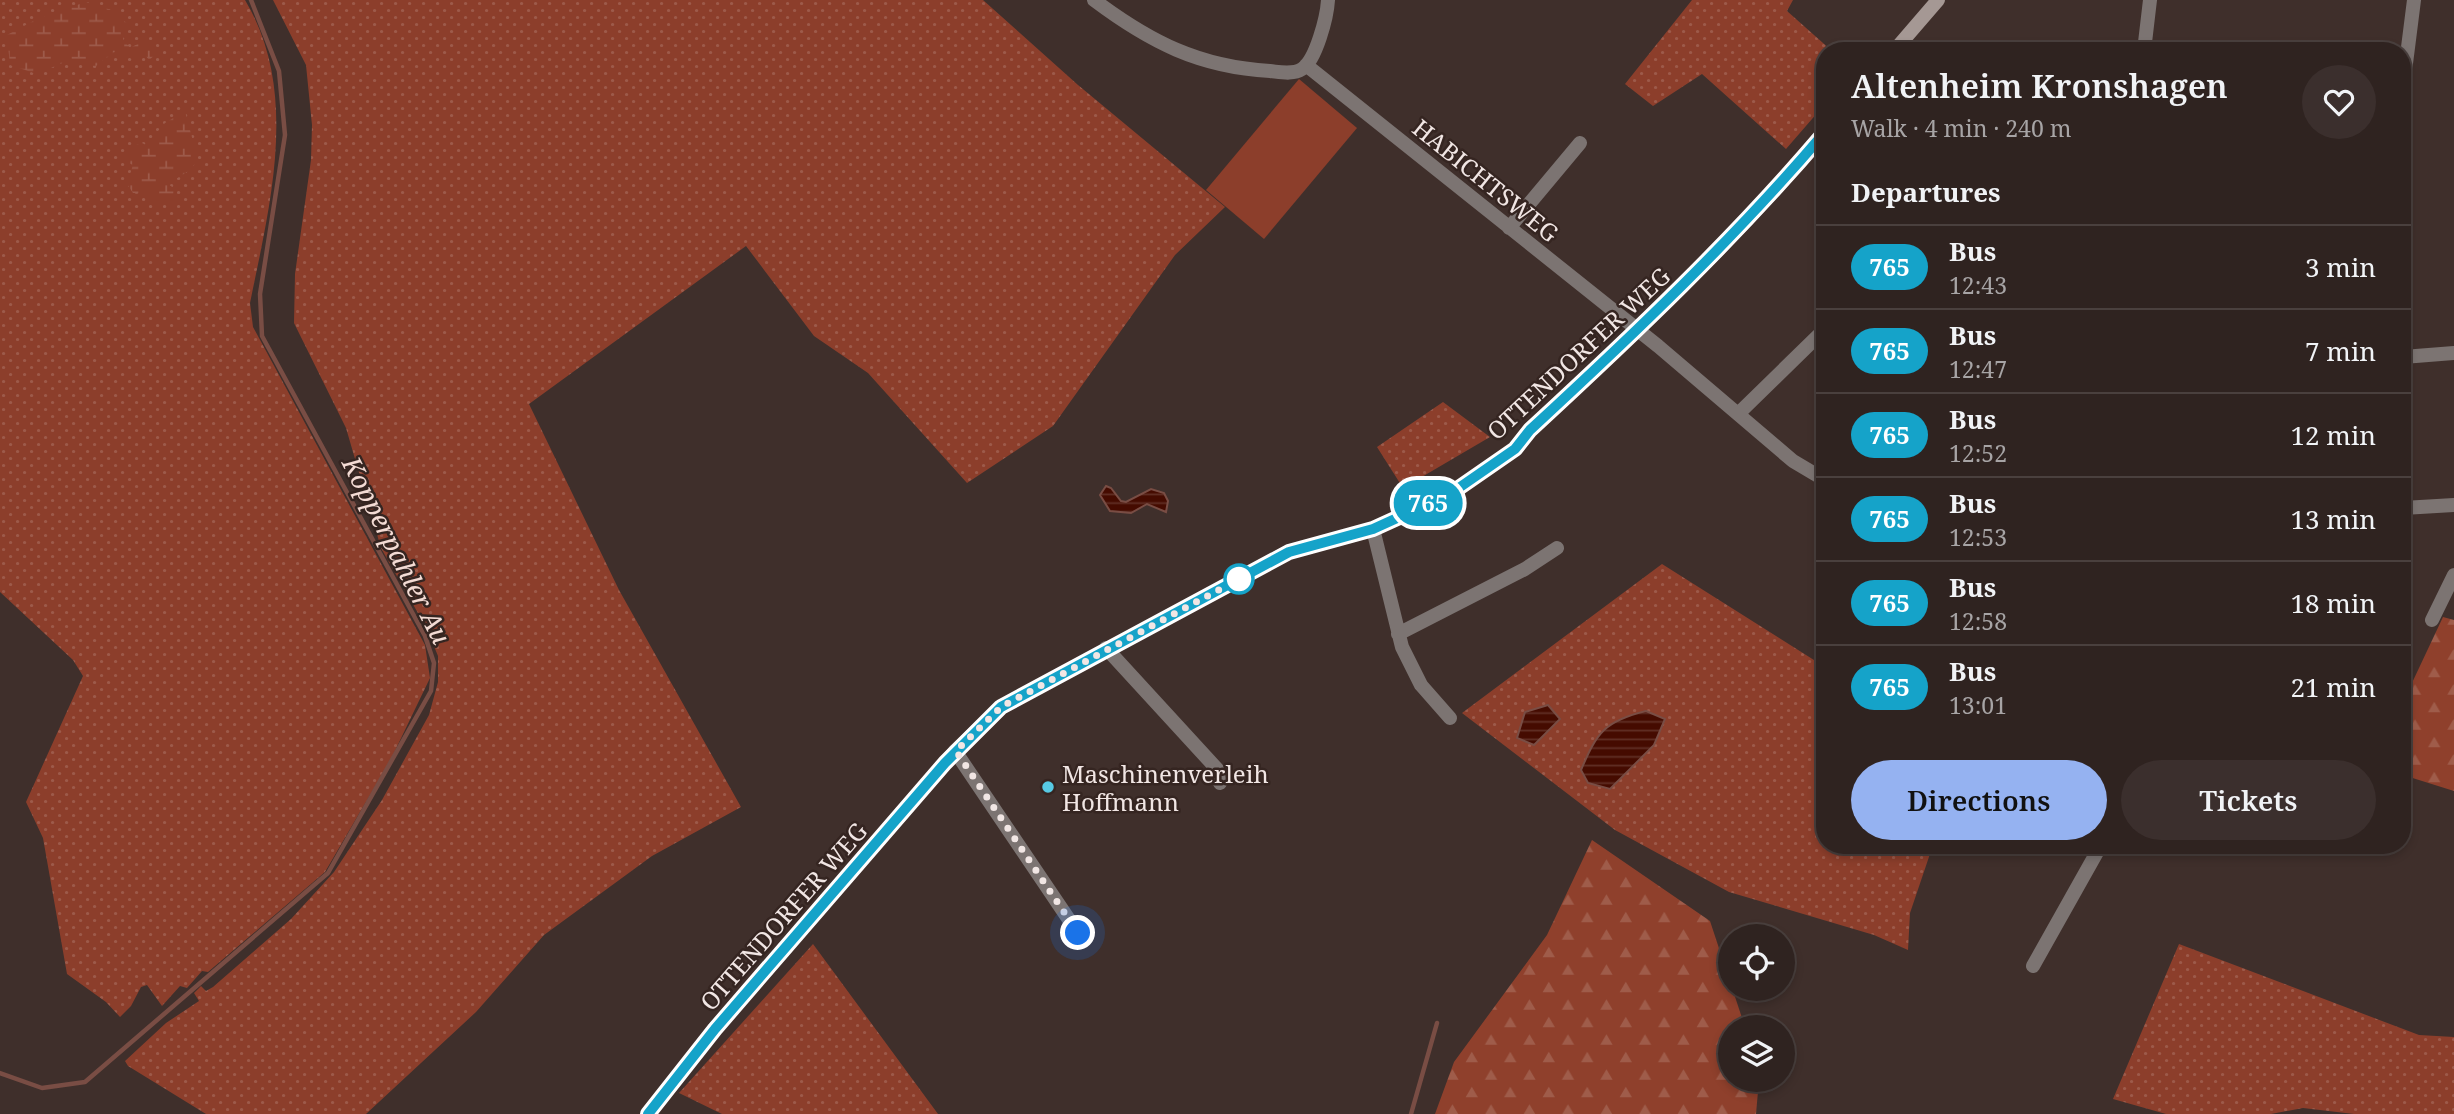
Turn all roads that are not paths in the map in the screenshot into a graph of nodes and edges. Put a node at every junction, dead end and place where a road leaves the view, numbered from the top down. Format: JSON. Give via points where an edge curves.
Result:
{"nodes":[{"id":1,"x":1094,"y":0,"type":"edge"},
{"id":2,"x":1328,"y":0,"type":"edge"},
{"id":3,"x":1938,"y":0,"type":"edge"},
{"id":4,"x":2150,"y":0,"type":"edge"},
{"id":5,"x":2414,"y":0,"type":"edge"},
{"id":6,"x":1902,"y":42,"type":"edge"},
{"id":7,"x":2145,"y":42,"type":"edge"},
{"id":8,"x":2409,"y":42,"type":"edge"},
{"id":9,"x":1306,"y":65,"type":"junction"},
{"id":10,"x":1580,"y":143,"type":"dead end"},
{"id":11,"x":1816,"y":143,"type":"edge"},
{"id":12,"x":1509,"y":228,"type":"junction"},
{"id":13,"x":1638,"y":330,"type":"junction"},
{"id":14,"x":1816,"y":338,"type":"edge"},
{"id":15,"x":2454,"y":354,"type":"edge"},
{"id":16,"x":2411,"y":357,"type":"edge"},
{"id":17,"x":1739,"y":413,"type":"junction"},
{"id":18,"x":1816,"y":475,"type":"edge"},
{"id":19,"x":2454,"y":505,"type":"edge"},
{"id":20,"x":2411,"y":508,"type":"edge"},
{"id":21,"x":1373,"y":529,"type":"junction"},
{"id":22,"x":1557,"y":548,"type":"dead end"},
{"id":23,"x":2454,"y":575,"type":"edge"},
{"id":24,"x":2432,"y":620,"type":"dead end"},
{"id":25,"x":1398,"y":634,"type":"junction"},
{"id":26,"x":1106,"y":648,"type":"junction"},
{"id":27,"x":1450,"y":718,"type":"dead end"},
{"id":28,"x":956,"y":751,"type":"junction"},
{"id":29,"x":1220,"y":783,"type":"dead end"},
{"id":30,"x":2096,"y":854,"type":"edge"},
{"id":31,"x":1078,"y":933,"type":"dead end"},
{"id":32,"x":2034,"y":966,"type":"dead end"},
{"id":33,"x":648,"y":1114,"type":"edge"}],
"edges":[{"from":1,"to":9,"type":"street","via":[[1135,30],[1189,56],[1257,71],[1292,73]]},
{"from":2,"to":9,"type":"street","via":[[1324,25]]},
{"from":3,"to":6,"type":"main road"},
{"from":4,"to":7,"type":"street"},
{"from":5,"to":8,"type":"street"},
{"from":9,"to":12,"type":"street","name":"HABICHTSWEG"},
{"from":10,"to":12,"type":"street"},
{"from":11,"to":13,"type":"main road","name":"OTTENDORFER WEG","via":[[1772,196]]},
{"from":12,"to":13,"type":"street","name":"HABICHTSWEG"},
{"from":13,"to":17,"type":"street","name":"HABICHTSWEG"},
{"from":13,"to":21,"type":"main road","name":"OTTENDORFER WEG","via":[[1515,449],[1450,494]]},
{"from":14,"to":17,"type":"street"},
{"from":15,"to":16,"type":"street"},
{"from":17,"to":18,"type":"street","name":"HABICHTSWEG","via":[[1793,461]]},
{"from":19,"to":20,"type":"street"},
{"from":21,"to":25,"type":"street"},
{"from":21,"to":26,"type":"main road","name":"OTTENDORFER WEG","via":[[1289,552]]},
{"from":22,"to":25,"type":"street"},
{"from":23,"to":24,"type":"street"},
{"from":25,"to":27,"type":"street","via":[[1421,685]]},
{"from":26,"to":28,"type":"main road","name":"OTTENDORFER WEG","via":[[1001,707]]},
{"from":26,"to":29,"type":"street","via":[[1217,769]]},
{"from":28,"to":31,"type":"street"},
{"from":28,"to":33,"type":"main road","name":"OTTENDORFER WEG","via":[[715,1029]]},
{"from":30,"to":32,"type":"street"}]}
